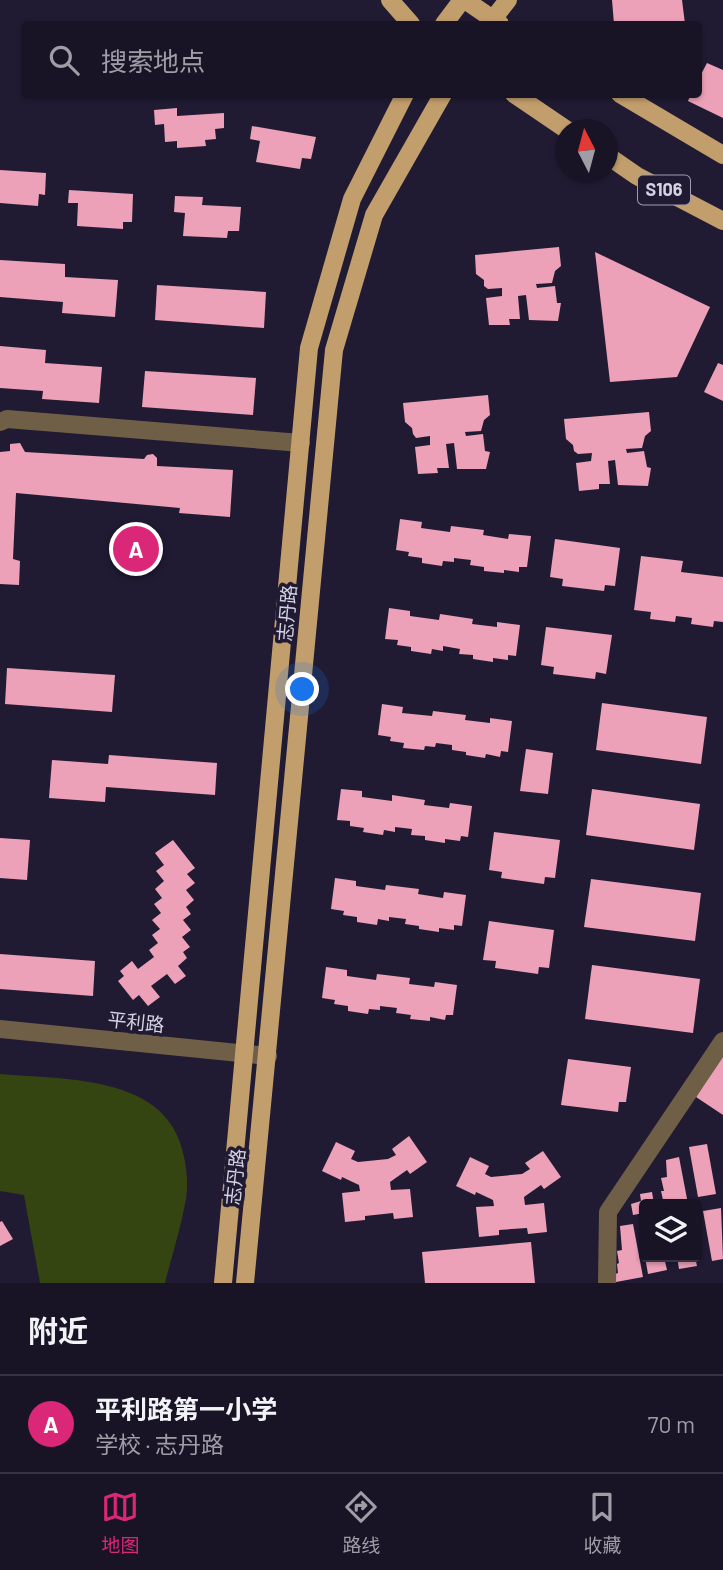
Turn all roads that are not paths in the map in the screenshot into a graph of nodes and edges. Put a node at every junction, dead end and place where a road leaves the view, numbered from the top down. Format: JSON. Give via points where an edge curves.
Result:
{"nodes":[{"id":1,"x":390,"y":0,"type":"edge"},
{"id":2,"x":463,"y":0,"type":"edge"},
{"id":3,"x":508,"y":0,"type":"edge"},
{"id":4,"x":408,"y":21,"type":"edge"},
{"id":5,"x":446,"y":21,"type":"edge"},
{"id":6,"x":491,"y":21,"type":"edge"},
{"id":7,"x":495,"y":21,"type":"edge"},
{"id":8,"x":403,"y":98,"type":"edge"},
{"id":9,"x":441,"y":98,"type":"edge"},
{"id":10,"x":520,"y":98,"type":"edge"},
{"id":11,"x":627,"y":98,"type":"edge"},
{"id":12,"x":555,"y":122,"type":"edge"},
{"id":13,"x":723,"y":155,"type":"edge"},
{"id":14,"x":618,"y":163,"type":"edge"},
{"id":15,"x":723,"y":221,"type":"edge"},
{"id":16,"x":0,"y":422,"type":"edge"},
{"id":17,"x":301,"y":443,"type":"junction"},
{"id":18,"x":0,"y":1029,"type":"edge"},
{"id":19,"x":723,"y":1041,"type":"edge"},
{"id":20,"x":245,"y":1054,"type":"junction"},
{"id":21,"x":268,"y":1056,"type":"junction"},
{"id":22,"x":223,"y":1283,"type":"edge"},
{"id":23,"x":245,"y":1283,"type":"edge"},
{"id":24,"x":607,"y":1283,"type":"edge"}],
"edges":[{"from":1,"to":4,"type":"main road"},
{"from":2,"to":5,"type":"main road"},
{"from":2,"to":6,"type":"main road"},
{"from":3,"to":7,"type":"main road"},
{"from":8,"to":17,"type":"main road","name":"志丹路","via":[[352,199],[309,348]]},
{"from":9,"to":21,"type":"main road","name":"志丹路","via":[[374,215],[334,350]]},
{"from":10,"to":12,"type":"main road"},
{"from":11,"to":13,"type":"main road"},
{"from":14,"to":15,"type":"main road","number":"S106"},
{"from":16,"to":17,"type":"street"},
{"from":17,"to":20,"type":"main road","name":"志丹路"},
{"from":18,"to":20,"type":"street","name":"平利路"},
{"from":19,"to":24,"type":"street","via":[[608,1212]]},
{"from":20,"to":21,"type":"street","name":"平利路"},
{"from":20,"to":22,"type":"main road","name":"志丹路"},
{"from":21,"to":23,"type":"main road","name":"志丹路"}]}
